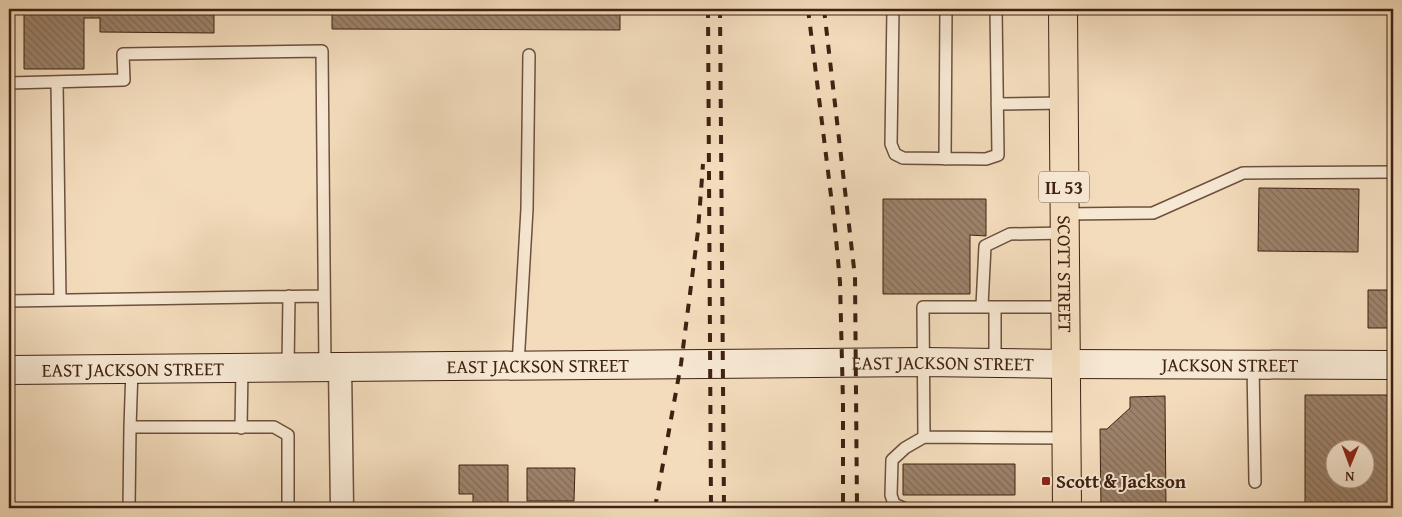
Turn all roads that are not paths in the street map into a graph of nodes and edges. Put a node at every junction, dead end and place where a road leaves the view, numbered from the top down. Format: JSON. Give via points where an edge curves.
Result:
{"nodes":[{"id":1,"x":893,"y":9,"type":"edge"},
{"id":2,"x":946,"y":9,"type":"edge"},
{"id":3,"x":996,"y":9,"type":"edge"},
{"id":4,"x":1063,"y":9,"type":"edge"},
{"id":5,"x":529,"y":55,"type":"dead end"},
{"id":6,"x":57,"y":82,"type":"junction"},
{"id":7,"x":9,"y":83,"type":"edge"},
{"id":8,"x":1064,"y":103,"type":"junction"},
{"id":9,"x":997,"y":104,"type":"junction"},
{"id":10,"x":945,"y":159,"type":"junction"},
{"id":11,"x":1393,"y":172,"type":"edge"},
{"id":12,"x":1065,"y":224,"type":"junction"},
{"id":13,"x":289,"y":296,"type":"junction"},
{"id":14,"x":324,"y":296,"type":"junction"},
{"id":15,"x":60,"y":300,"type":"junction"},
{"id":16,"x":9,"y":301,"type":"edge"},
{"id":17,"x":982,"y":306,"type":"junction"},
{"id":18,"x":995,"y":307,"type":"junction"},
{"id":19,"x":1065,"y":307,"type":"junction"},
{"id":20,"x":923,"y":362,"type":"junction"},
{"id":21,"x":995,"y":363,"type":"junction"},
{"id":22,"x":1066,"y":364,"type":"junction"},
{"id":23,"x":1253,"y":364,"type":"junction"},
{"id":24,"x":518,"y":365,"type":"junction"},
{"id":25,"x":1393,"y":365,"type":"edge"},
{"id":26,"x":288,"y":367,"type":"junction"},
{"id":27,"x":332,"y":367,"type":"junction"},
{"id":28,"x":132,"y":368,"type":"junction"},
{"id":29,"x":242,"y":368,"type":"junction"},
{"id":30,"x":9,"y":370,"type":"edge"},
{"id":31,"x":130,"y":427,"type":"junction"},
{"id":32,"x":241,"y":428,"type":"junction"},
{"id":33,"x":924,"y":437,"type":"junction"},
{"id":34,"x":1066,"y":438,"type":"junction"},
{"id":35,"x":1255,"y":482,"type":"dead end"},
{"id":36,"x":129,"y":508,"type":"edge"},
{"id":37,"x":288,"y":508,"type":"edge"},
{"id":38,"x":342,"y":508,"type":"edge"},
{"id":39,"x":904,"y":508,"type":"edge"},
{"id":40,"x":1067,"y":508,"type":"edge"}],
"edges":[{"from":1,"to":10,"type":"lane","via":[[891,144],[895,154],[903,158]]},
{"from":2,"to":10,"type":"lane"},
{"from":3,"to":9,"type":"lane"},
{"from":4,"to":8,"type":"main road","name":"SCOTT STREET","number":"IL 53"},
{"from":5,"to":24,"type":"lane","via":[[527,209]]},
{"from":6,"to":7,"type":"lane"},
{"from":6,"to":14,"type":"lane","via":[[124,80],[123,54],[322,51]]},
{"from":6,"to":15,"type":"lane"},
{"from":8,"to":9,"type":"lane"},
{"from":8,"to":12,"type":"main road","name":"SCOTT STREET","number":"IL 53"},
{"from":9,"to":10,"type":"lane","via":[[998,155],[986,159]]},
{"from":11,"to":12,"type":"lane","via":[[1243,174],[1153,213]]},
{"from":12,"to":17,"type":"lane","via":[[1010,234],[985,246]]},
{"from":12,"to":19,"type":"main road","name":"SCOTT STREET","number":"IL 53"},
{"from":13,"to":14,"type":"lane"},
{"from":13,"to":15,"type":"lane"},
{"from":13,"to":26,"type":"lane"},
{"from":14,"to":27,"type":"lane"},
{"from":15,"to":16,"type":"lane"},
{"from":17,"to":18,"type":"lane"},
{"from":17,"to":20,"type":"lane","via":[[923,307]]},
{"from":18,"to":19,"type":"lane"},
{"from":18,"to":21,"type":"lane"},
{"from":19,"to":22,"type":"main road","name":"SCOTT STREET","number":"IL 53"},
{"from":20,"to":21,"type":"street","name":"EAST JACKSON STREET"},
{"from":20,"to":24,"type":"street","name":"EAST JACKSON STREET"},
{"from":20,"to":33,"type":"lane"},
{"from":21,"to":22,"type":"street","name":"EAST JACKSON STREET"},
{"from":22,"to":23,"type":"street","name":"JACKSON STREET"},
{"from":22,"to":34,"type":"main road","name":"SCOTT STREET"},
{"from":23,"to":25,"type":"street","name":"JACKSON STREET"},
{"from":23,"to":35,"type":"lane"},
{"from":24,"to":27,"type":"street","name":"EAST JACKSON STREET"},
{"from":26,"to":27,"type":"street","name":"EAST JACKSON STREET"},
{"from":26,"to":29,"type":"street","name":"EAST JACKSON STREET"},
{"from":27,"to":38,"type":"street"},
{"from":28,"to":29,"type":"street","name":"EAST JACKSON STREET"},
{"from":28,"to":30,"type":"street","name":"EAST JACKSON STREET"},
{"from":28,"to":31,"type":"lane"},
{"from":29,"to":32,"type":"lane"},
{"from":31,"to":32,"type":"lane"},
{"from":31,"to":36,"type":"lane"},
{"from":32,"to":37,"type":"lane","via":[[274,427],[288,435]]},
{"from":33,"to":34,"type":"lane"},
{"from":33,"to":39,"type":"lane","via":[[892,460],[890,495],[894,504]]},
{"from":34,"to":40,"type":"main road","name":"SCOTT STREET"}]}
